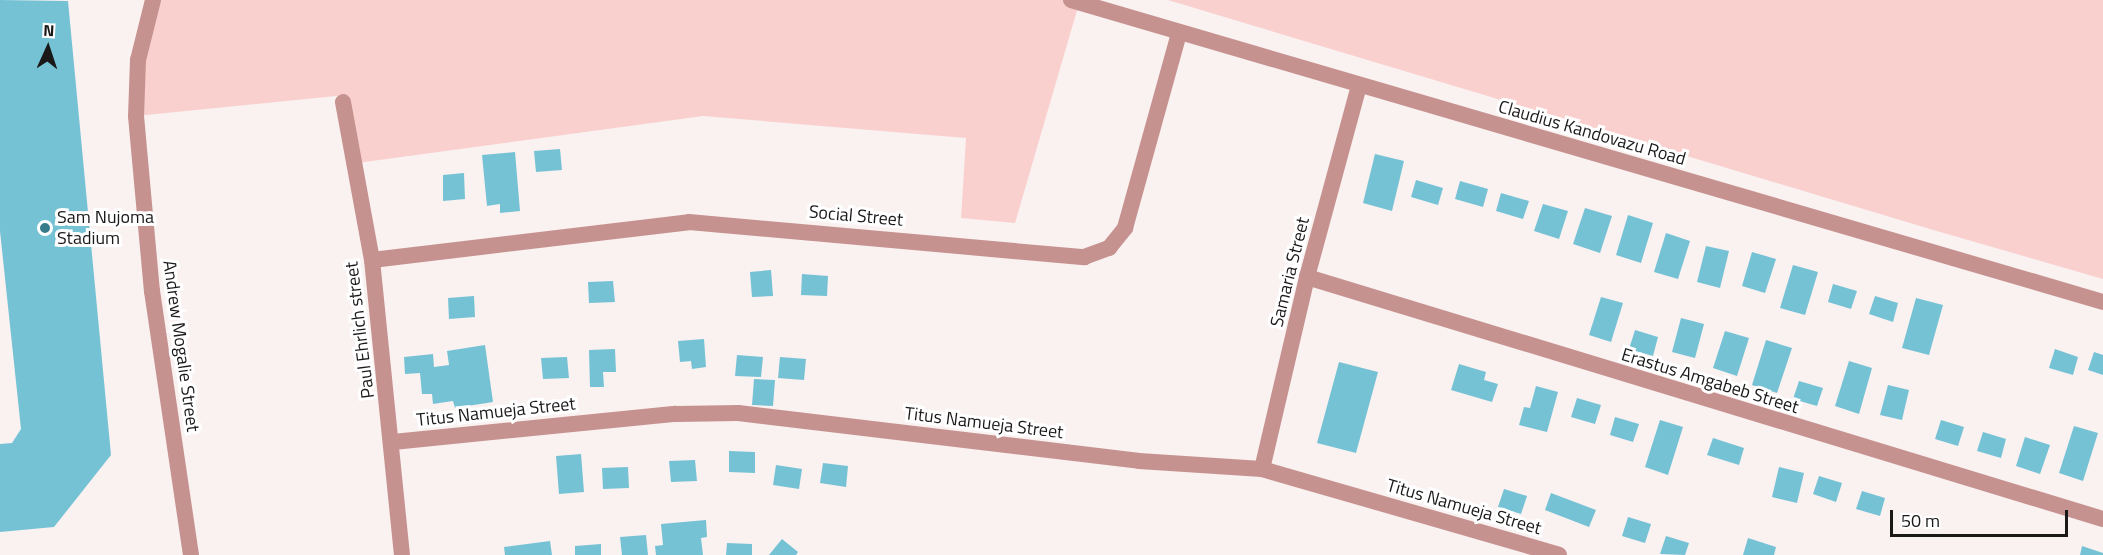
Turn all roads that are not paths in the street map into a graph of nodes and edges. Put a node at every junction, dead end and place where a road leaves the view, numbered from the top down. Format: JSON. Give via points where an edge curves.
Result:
{"nodes":[{"id":1,"x":153,"y":0,"type":"edge"},
{"id":2,"x":1071,"y":0,"type":"edge"},
{"id":3,"x":1179,"y":33,"type":"junction"},
{"id":4,"x":1359,"y":86,"type":"junction"},
{"id":5,"x":343,"y":102,"type":"dead end"},
{"id":6,"x":372,"y":260,"type":"junction"},
{"id":7,"x":1307,"y":277,"type":"junction"},
{"id":8,"x":2103,"y":302,"type":"edge"},
{"id":9,"x":393,"y":442,"type":"junction"},
{"id":10,"x":1262,"y":469,"type":"junction"},
{"id":11,"x":2103,"y":519,"type":"edge"},
{"id":12,"x":191,"y":555,"type":"edge"},
{"id":13,"x":402,"y":555,"type":"edge"},
{"id":14,"x":1559,"y":555,"type":"edge"}],
"edges":[{"from":1,"to":12,"type":"street","name":"Andrew Mogalie Street","via":[[138,60],[136,116],[152,291]]},
{"from":2,"to":3,"type":"street","name":"Claudius Kandovazu Road"},
{"from":3,"to":4,"type":"street","name":"Claudius Kandovazu Road"},
{"from":3,"to":6,"type":"street","name":"Social Street","via":[[1125,228],[1109,248],[1084,257],[689,222]]},
{"from":4,"to":7,"type":"street","name":"Samaria Street"},
{"from":4,"to":8,"type":"street","name":"Claudius Kandovazu Road"},
{"from":5,"to":6,"type":"street","name":"Paul Ehrlich street"},
{"from":6,"to":9,"type":"street","name":"Paul Ehrlich street"},
{"from":7,"to":10,"type":"street","name":"Samaria Street"},
{"from":7,"to":11,"type":"street","name":"Erastus Amgabeb Street"},
{"from":9,"to":10,"type":"street","name":"Titus Namueja Street","via":[[676,414],[738,413],[1129,460]]},
{"from":9,"to":13,"type":"street","name":"Paul Ehrlich street"},
{"from":10,"to":14,"type":"street","name":"Titus Namueja Street"}]}
